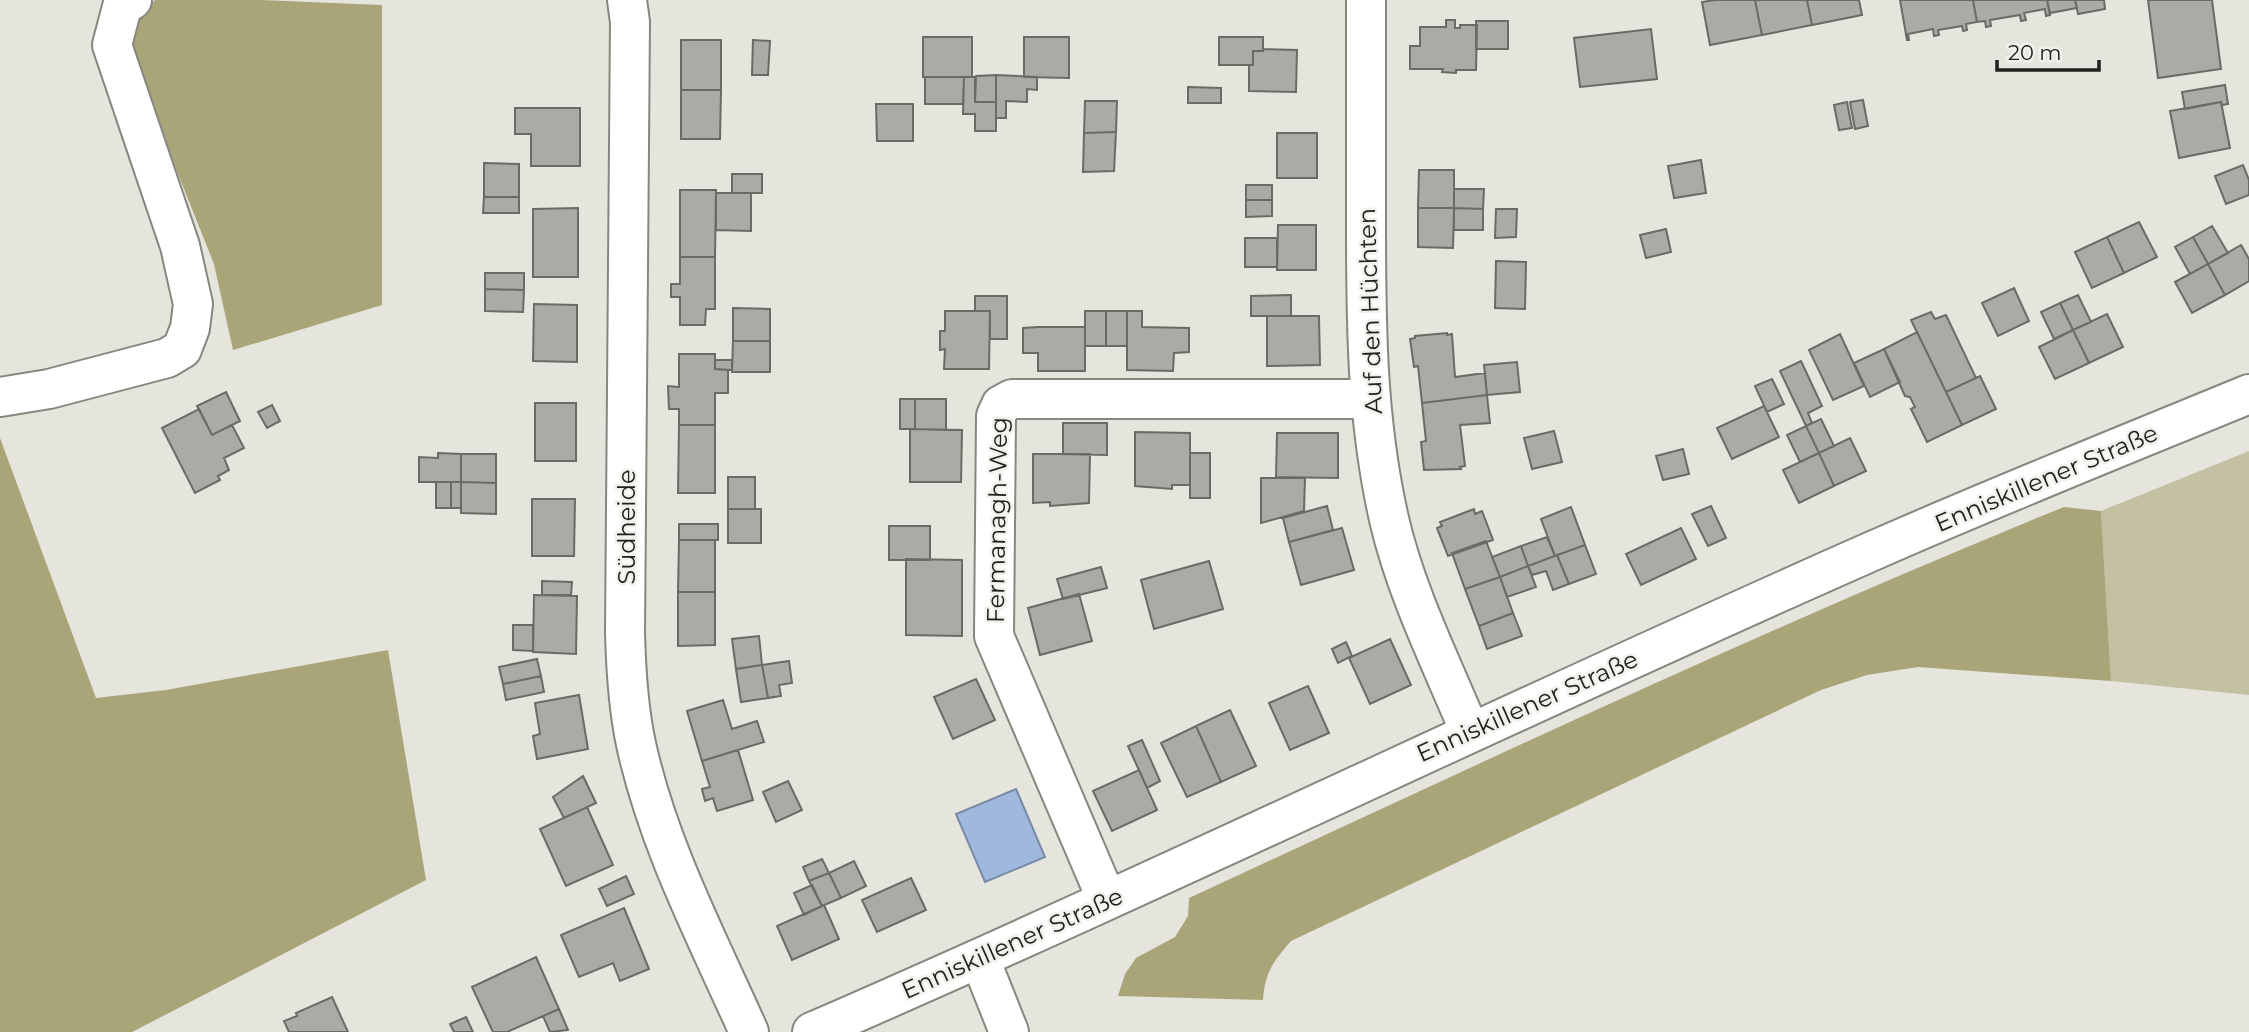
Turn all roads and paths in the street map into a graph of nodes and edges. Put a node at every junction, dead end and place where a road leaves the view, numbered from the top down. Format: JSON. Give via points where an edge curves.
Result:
{"nodes":[{"id":1,"x":132,"y":0,"type":"edge"},
{"id":2,"x":627,"y":0,"type":"edge"},
{"id":3,"x":1366,"y":0,"type":"edge"},
{"id":4,"x":2249,"y":394,"type":"edge"},
{"id":5,"x":0,"y":397,"type":"edge"},
{"id":6,"x":1370,"y":399,"type":"junction"},
{"id":7,"x":1470,"y":732,"type":"junction"},
{"id":8,"x":1107,"y":900,"type":"junction"},
{"id":9,"x":980,"y":959,"type":"junction"},
{"id":10,"x":749,"y":1032,"type":"edge"},
{"id":11,"x":812,"y":1032,"type":"edge"},
{"id":12,"x":1009,"y":1032,"type":"edge"}],
"edges":[{"from":1,"to":5,"type":"street","via":[[122,7],[112,45],[180,246],[193,304],[190,328],[182,349],[167,358]]},
{"from":2,"to":10,"type":"street","name":"Südheide","via":[[627,687],[636,745],[655,812]]},
{"from":3,"to":6,"type":"street","name":"Auf den Hüchten"},
{"from":4,"to":7,"type":"street","name":"Enniskillener Straße","via":[[1879,548]]},
{"from":6,"to":7,"type":"street","name":"Auf den Hüchten","via":[[1400,558]]},
{"from":6,"to":8,"type":"street","name":"Fermanagh-Weg","via":[[1012,399],[1000,405],[996,416],[994,636]]},
{"from":7,"to":8,"type":"street","name":"Enniskillener Straße"},
{"from":8,"to":9,"type":"street","name":"Enniskillener Straße"},
{"from":9,"to":11,"type":"street","name":"Enniskillener Straße"},
{"from":9,"to":12,"type":"street"}]}
